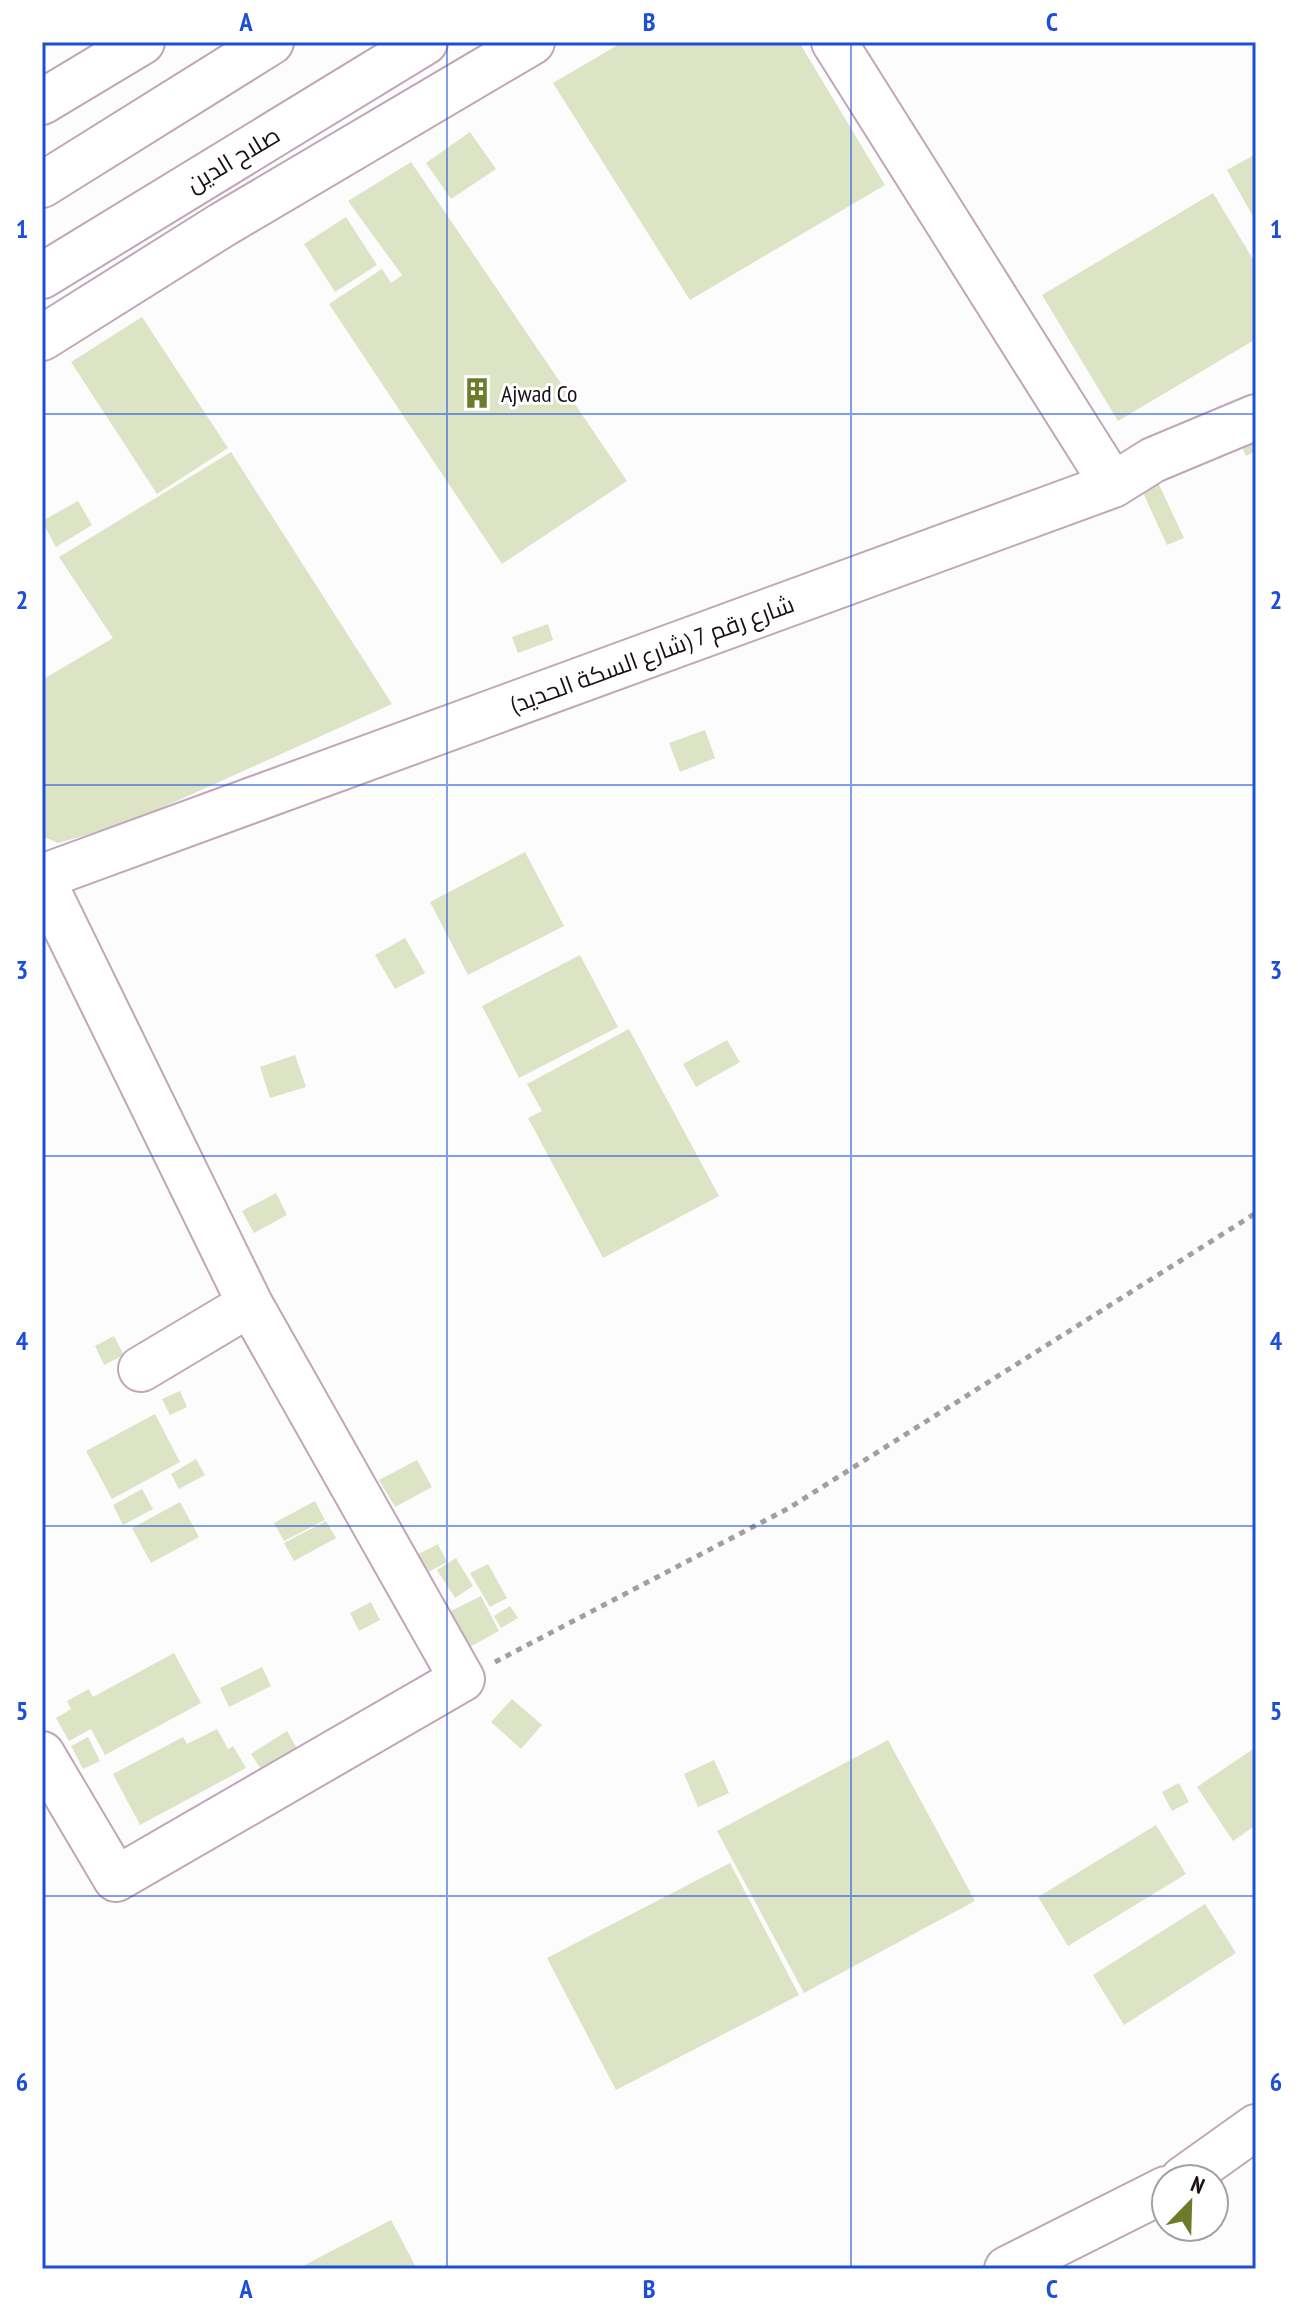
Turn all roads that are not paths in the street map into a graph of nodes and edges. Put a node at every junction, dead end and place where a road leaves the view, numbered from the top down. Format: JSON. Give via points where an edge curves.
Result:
{"nodes":[{"id":1,"x":142,"y":42,"type":"edge"},
{"id":2,"x":271,"y":42,"type":"edge"},
{"id":3,"x":425,"y":42,"type":"edge"},
{"id":4,"x":532,"y":42,"type":"edge"},
{"id":5,"x":834,"y":42,"type":"edge"},
{"id":6,"x":42,"y":102,"type":"edge"},
{"id":7,"x":42,"y":185,"type":"edge"},
{"id":8,"x":42,"y":276,"type":"edge"},
{"id":9,"x":42,"y":338,"type":"edge"},
{"id":10,"x":1256,"y":417,"type":"edge"},
{"id":11,"x":1113,"y":485,"type":"junction"},
{"id":12,"x":42,"y":878,"type":"edge"},
{"id":13,"x":250,"y":1304,"type":"junction"},
{"id":14,"x":141,"y":1369,"type":"dead end"},
{"id":15,"x":42,"y":1754,"type":"edge"},
{"id":16,"x":1256,"y":2127,"type":"edge"},
{"id":17,"x":1205,"y":2163,"type":"edge"},
{"id":18,"x":1150,"y":2197,"type":"edge"},
{"id":19,"x":1007,"y":2269,"type":"edge"}],
"edges":[{"from":1,"to":6,"type":"main road"},
{"from":2,"to":7,"type":"main road"},
{"from":3,"to":8,"type":"main road","name":"صلاح الدين"},
{"from":4,"to":9,"type":"main road"},
{"from":5,"to":11,"type":"main road"},
{"from":10,"to":11,"type":"main road","name":"شارع رقم 7 (شارع السكة الحديد)","via":[[1153,460]]},
{"from":11,"to":12,"type":"main road","name":"شارع رقم 7 (شارع السكة الحديد)"},
{"from":12,"to":13,"type":"main road"},
{"from":13,"to":14,"type":"main road"},
{"from":13,"to":15,"type":"main road","via":[[462,1679],[116,1879]]},
{"from":16,"to":17,"type":"main road"},
{"from":18,"to":19,"type":"main road"}]}
